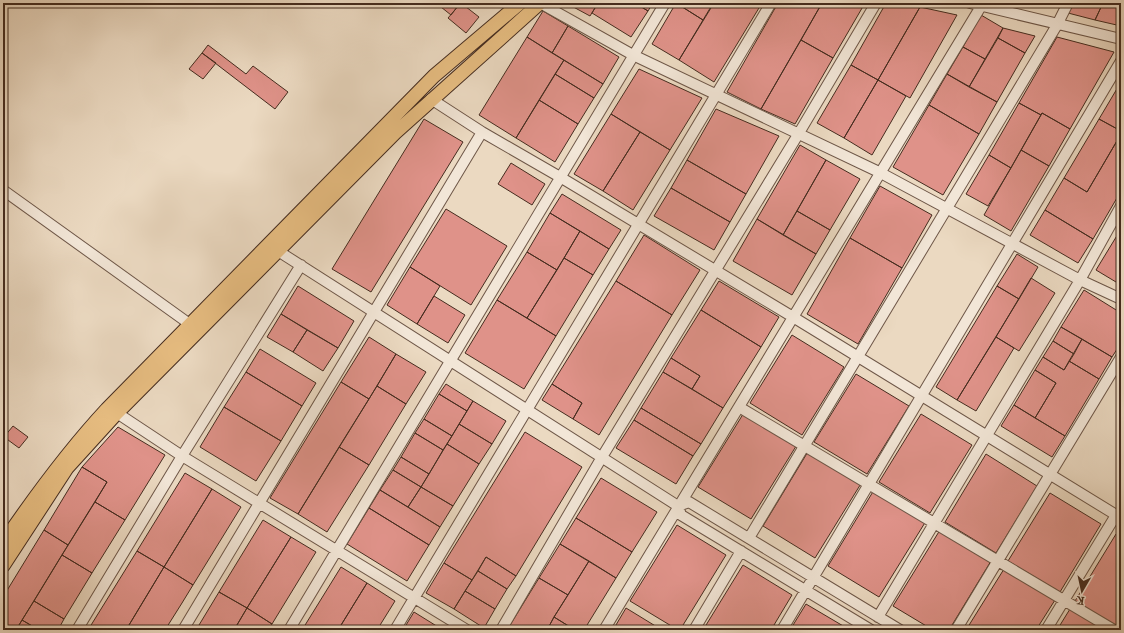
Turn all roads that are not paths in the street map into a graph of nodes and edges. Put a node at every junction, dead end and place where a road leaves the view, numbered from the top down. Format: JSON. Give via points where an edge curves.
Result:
{"nodes":[{"id":1,"x":520,"y":3,"type":"edge"},
{"id":2,"x":540,"y":3,"type":"edge"},
{"id":3,"x":665,"y":3,"type":"edge"},
{"id":4,"x":772,"y":3,"type":"edge"},
{"id":5,"x":876,"y":3,"type":"edge"},
{"id":6,"x":970,"y":3,"type":"edge"},
{"id":7,"x":1068,"y":3,"type":"edge"},
{"id":8,"x":982,"y":4,"type":"edge"},
{"id":9,"x":1057,"y":25,"type":"junction"},
{"id":10,"x":1121,"y":39,"type":"edge"},
{"id":11,"x":633,"y":55,"type":"junction"},
{"id":12,"x":1121,"y":61,"type":"edge"},
{"id":13,"x":716,"y":95,"type":"junction"},
{"id":14,"x":431,"y":99,"type":"junction"},
{"id":15,"x":482,"y":132,"type":"junction"},
{"id":16,"x":799,"y":134,"type":"junction"},
{"id":17,"x":879,"y":172,"type":"junction"},
{"id":18,"x":560,"y":177,"type":"junction"},
{"id":19,"x":3,"y":190,"type":"edge"},
{"id":20,"x":1121,"y":206,"type":"edge"},
{"id":21,"x":948,"y":207,"type":"junction"},
{"id":22,"x":638,"y":225,"type":"junction"},
{"id":23,"x":1012,"y":243,"type":"junction"},
{"id":24,"x":278,"y":251,"type":"junction"},
{"id":25,"x":301,"y":265,"type":"junction"},
{"id":26,"x":715,"y":272,"type":"junction"},
{"id":27,"x":1080,"y":280,"type":"junction"},
{"id":28,"x":1121,"y":299,"type":"edge"},
{"id":29,"x":374,"y":311,"type":"junction"},
{"id":30,"x":793,"y":317,"type":"junction"},
{"id":31,"x":191,"y":325,"type":"junction"},
{"id":32,"x":858,"y":357,"type":"junction"},
{"id":33,"x":1121,"y":357,"type":"edge"},
{"id":34,"x":450,"y":360,"type":"junction"},
{"id":35,"x":922,"y":397,"type":"junction"},
{"id":36,"x":739,"y":407,"type":"junction"},
{"id":37,"x":527,"y":409,"type":"junction"},
{"id":38,"x":117,"y":413,"type":"junction"},
{"id":39,"x":986,"y":436,"type":"junction"},
{"id":40,"x":804,"y":446,"type":"junction"},
{"id":41,"x":182,"y":456,"type":"junction"},
{"id":42,"x":602,"y":457,"type":"junction"},
{"id":43,"x":1049,"y":474,"type":"junction"},
{"id":44,"x":869,"y":485,"type":"junction"},
{"id":45,"x":259,"y":504,"type":"junction"},
{"id":46,"x":678,"y":506,"type":"junction"},
{"id":47,"x":1118,"y":516,"type":"edge"},
{"id":48,"x":934,"y":523,"type":"junction"},
{"id":49,"x":749,"y":538,"type":"junction"},
{"id":50,"x":3,"y":544,"type":"edge"},
{"id":51,"x":336,"y":551,"type":"junction"},
{"id":52,"x":741,"y":551,"type":"junction"},
{"id":53,"x":998,"y":561,"type":"junction"},
{"id":54,"x":3,"y":566,"type":"edge"},
{"id":55,"x":813,"y":577,"type":"junction"},
{"id":56,"x":806,"y":590,"type":"junction"},
{"id":57,"x":414,"y":598,"type":"junction"},
{"id":58,"x":1064,"y":600,"type":"junction"},
{"id":59,"x":878,"y":617,"type":"junction"},
{"id":60,"x":78,"y":630,"type":"edge"},
{"id":61,"x":183,"y":630,"type":"edge"},
{"id":62,"x":289,"y":630,"type":"edge"},
{"id":63,"x":395,"y":630,"type":"edge"},
{"id":64,"x":467,"y":630,"type":"edge"},
{"id":65,"x":501,"y":630,"type":"edge"},
{"id":66,"x":604,"y":630,"type":"edge"},
{"id":67,"x":694,"y":630,"type":"edge"},
{"id":68,"x":782,"y":630,"type":"edge"},
{"id":69,"x":870,"y":630,"type":"edge"},
{"id":70,"x":900,"y":630,"type":"edge"},
{"id":71,"x":956,"y":630,"type":"edge"},
{"id":72,"x":1046,"y":630,"type":"edge"},
{"id":73,"x":1114,"y":630,"type":"edge"}],
"edges":[{"from":1,"to":31,"type":"main road","via":[[434,76]]},
{"from":2,"to":11,"type":"street"},
{"from":2,"to":14,"type":"main road"},
{"from":3,"to":11,"type":"street"},
{"from":4,"to":13,"type":"street"},
{"from":5,"to":16,"type":"street"},
{"from":6,"to":8,"type":"street"},
{"from":7,"to":9,"type":"street"},
{"from":8,"to":9,"type":"street"},
{"from":8,"to":17,"type":"street"},
{"from":9,"to":10,"type":"street"},
{"from":9,"to":21,"type":"street"},
{"from":11,"to":13,"type":"street"},
{"from":11,"to":18,"type":"street"},
{"from":12,"to":23,"type":"street"},
{"from":13,"to":16,"type":"street"},
{"from":13,"to":22,"type":"street"},
{"from":14,"to":15,"type":"street"},
{"from":14,"to":24,"type":"main road"},
{"from":15,"to":18,"type":"street"},
{"from":15,"to":29,"type":"street"},
{"from":16,"to":17,"type":"street"},
{"from":16,"to":26,"type":"street"},
{"from":17,"to":21,"type":"street"},
{"from":17,"to":30,"type":"street"},
{"from":18,"to":22,"type":"street"},
{"from":18,"to":34,"type":"street"},
{"from":19,"to":31,"type":"street"},
{"from":20,"to":27,"type":"street"},
{"from":21,"to":23,"type":"street"},
{"from":21,"to":32,"type":"street"},
{"from":22,"to":26,"type":"street"},
{"from":22,"to":37,"type":"street"},
{"from":23,"to":27,"type":"street"},
{"from":23,"to":35,"type":"street"},
{"from":24,"to":25,"type":"street"},
{"from":24,"to":38,"type":"main road"},
{"from":25,"to":29,"type":"street"},
{"from":25,"to":41,"type":"street"},
{"from":26,"to":30,"type":"street"},
{"from":26,"to":42,"type":"street"},
{"from":27,"to":28,"type":"street"},
{"from":27,"to":39,"type":"street"},
{"from":29,"to":34,"type":"street"},
{"from":29,"to":45,"type":"street"},
{"from":30,"to":32,"type":"street"},
{"from":30,"to":36,"type":"street"},
{"from":31,"to":50,"type":"main road","via":[[74,445]]},
{"from":32,"to":35,"type":"street"},
{"from":32,"to":40,"type":"street"},
{"from":33,"to":43,"type":"street"},
{"from":34,"to":37,"type":"street"},
{"from":34,"to":51,"type":"street"},
{"from":35,"to":39,"type":"street"},
{"from":35,"to":44,"type":"street"},
{"from":36,"to":40,"type":"street"},
{"from":36,"to":46,"type":"street"},
{"from":37,"to":42,"type":"street"},
{"from":37,"to":57,"type":"street"},
{"from":38,"to":41,"type":"street"},
{"from":38,"to":54,"type":"main road","via":[[67,468]]},
{"from":39,"to":43,"type":"street"},
{"from":39,"to":48,"type":"street"},
{"from":40,"to":44,"type":"street"},
{"from":40,"to":49,"type":"street"},
{"from":41,"to":45,"type":"street"},
{"from":41,"to":60,"type":"street"},
{"from":42,"to":46,"type":"street"},
{"from":42,"to":65,"type":"street"},
{"from":43,"to":47,"type":"street"},
{"from":43,"to":53,"type":"street"},
{"from":44,"to":48,"type":"street"},
{"from":44,"to":55,"type":"street"},
{"from":45,"to":51,"type":"street"},
{"from":45,"to":61,"type":"street"},
{"from":46,"to":49,"type":"street","via":[[689,502]]},
{"from":46,"to":52,"type":"street","via":[[681,514]]},
{"from":46,"to":66,"type":"street"},
{"from":47,"to":58,"type":"street"},
{"from":48,"to":53,"type":"street"},
{"from":48,"to":59,"type":"street"},
{"from":49,"to":55,"type":"street"},
{"from":51,"to":57,"type":"street"},
{"from":51,"to":62,"type":"street"},
{"from":52,"to":56,"type":"street"},
{"from":52,"to":67,"type":"street"},
{"from":53,"to":58,"type":"street"},
{"from":53,"to":71,"type":"street"},
{"from":55,"to":56,"type":"street"},
{"from":55,"to":59,"type":"street"},
{"from":56,"to":68,"type":"street"},
{"from":56,"to":69,"type":"street"},
{"from":57,"to":63,"type":"street"},
{"from":57,"to":64,"type":"street"},
{"from":58,"to":72,"type":"street"},
{"from":58,"to":73,"type":"street"},
{"from":59,"to":70,"type":"street"}]}
